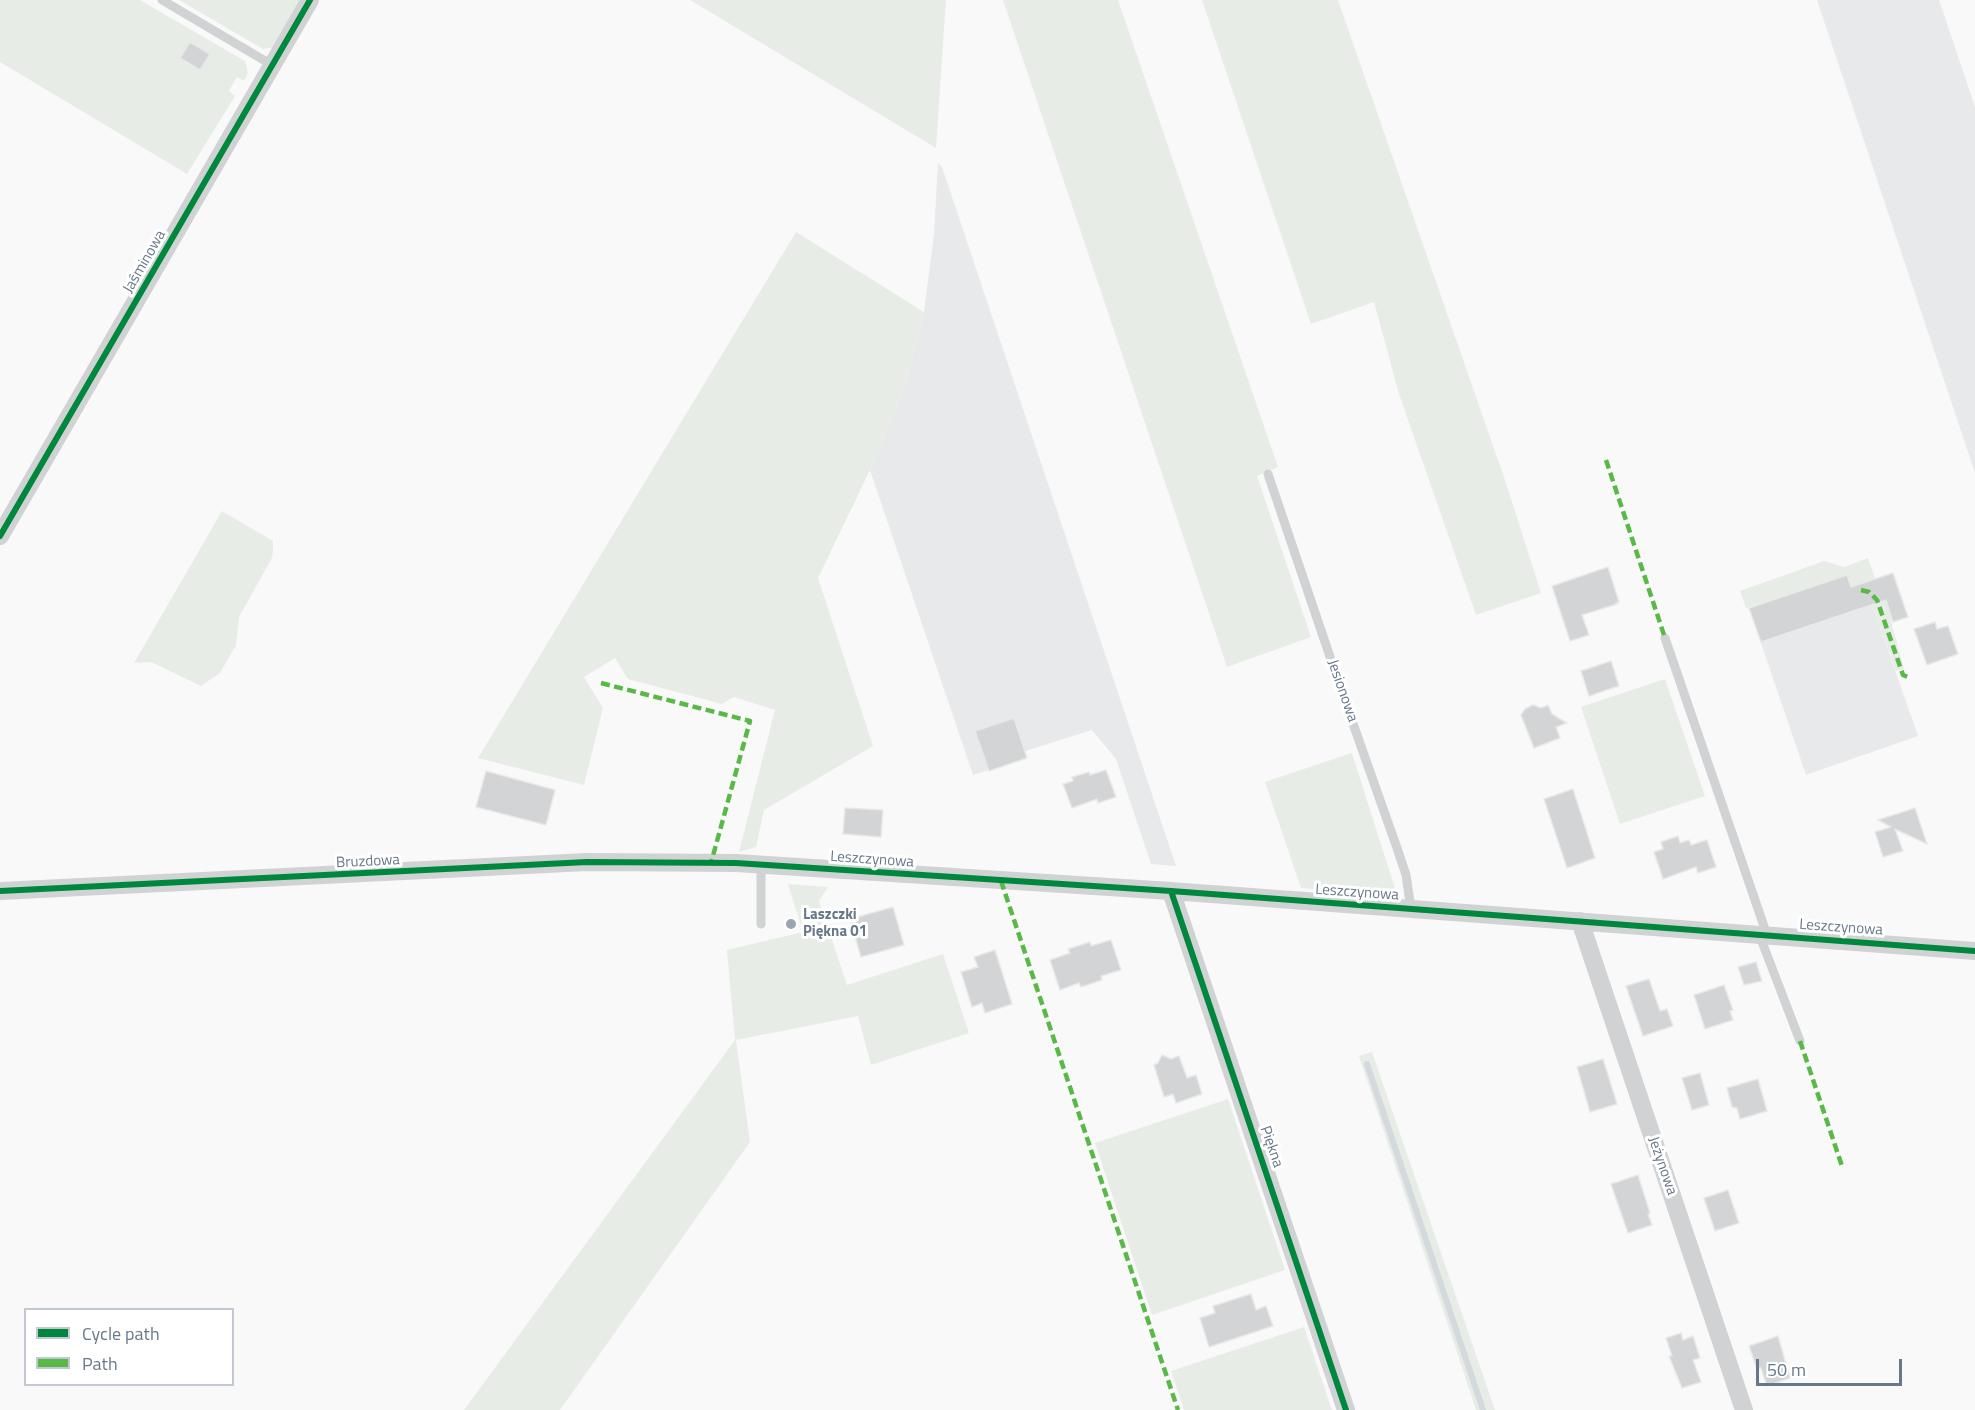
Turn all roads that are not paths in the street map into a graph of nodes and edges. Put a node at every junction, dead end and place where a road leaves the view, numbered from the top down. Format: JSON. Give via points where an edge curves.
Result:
{"nodes":[{"id":1,"x":162,"y":0,"type":"edge"},
{"id":2,"x":310,"y":0,"type":"edge"},
{"id":3,"x":272,"y":65,"type":"junction"},
{"id":4,"x":1268,"y":474,"type":"dead end"},
{"id":5,"x":0,"y":536,"type":"edge"},
{"id":6,"x":1665,"y":638,"type":"dead end"},
{"id":7,"x":736,"y":863,"type":"joint"},
{"id":8,"x":761,"y":865,"type":"junction"},
{"id":9,"x":0,"y":891,"type":"edge"},
{"id":10,"x":1171,"y":891,"type":"junction"},
{"id":11,"x":1411,"y":909,"type":"junction"},
{"id":12,"x":1580,"y":921,"type":"junction"},
{"id":13,"x":761,"y":924,"type":"dead end"},
{"id":14,"x":1763,"y":935,"type":"junction"},
{"id":15,"x":1975,"y":951,"type":"edge"},
{"id":16,"x":1800,"y":1041,"type":"dead end"},
{"id":17,"x":1346,"y":1410,"type":"edge"},
{"id":18,"x":1744,"y":1410,"type":"edge"}],
"edges":[{"from":1,"to":3,"type":"lane"},
{"from":2,"to":3,"type":"street","name":"Jaśminowa"},
{"from":3,"to":5,"type":"street","name":"Jaśminowa"},
{"from":4,"to":11,"type":"lane","name":"Jesionowa","via":[[1406,875]]},
{"from":6,"to":14,"type":"lane"},
{"from":7,"to":8,"type":"street","name":"Leszczynowa"},
{"from":7,"to":9,"type":"street","name":"Bruzdowa","via":[[587,862]]},
{"from":8,"to":10,"type":"street","name":"Leszczynowa"},
{"from":8,"to":13,"type":"lane"},
{"from":10,"to":11,"type":"street","name":"Leszczynowa"},
{"from":10,"to":17,"type":"street","name":"Piękna"},
{"from":11,"to":12,"type":"street","name":"Leszczynowa"},
{"from":12,"to":14,"type":"street","name":"Leszczynowa"},
{"from":12,"to":18,"type":"street","name":"Jeżynowa"},
{"from":14,"to":15,"type":"street","name":"Leszczynowa"},
{"from":14,"to":16,"type":"lane"}]}
